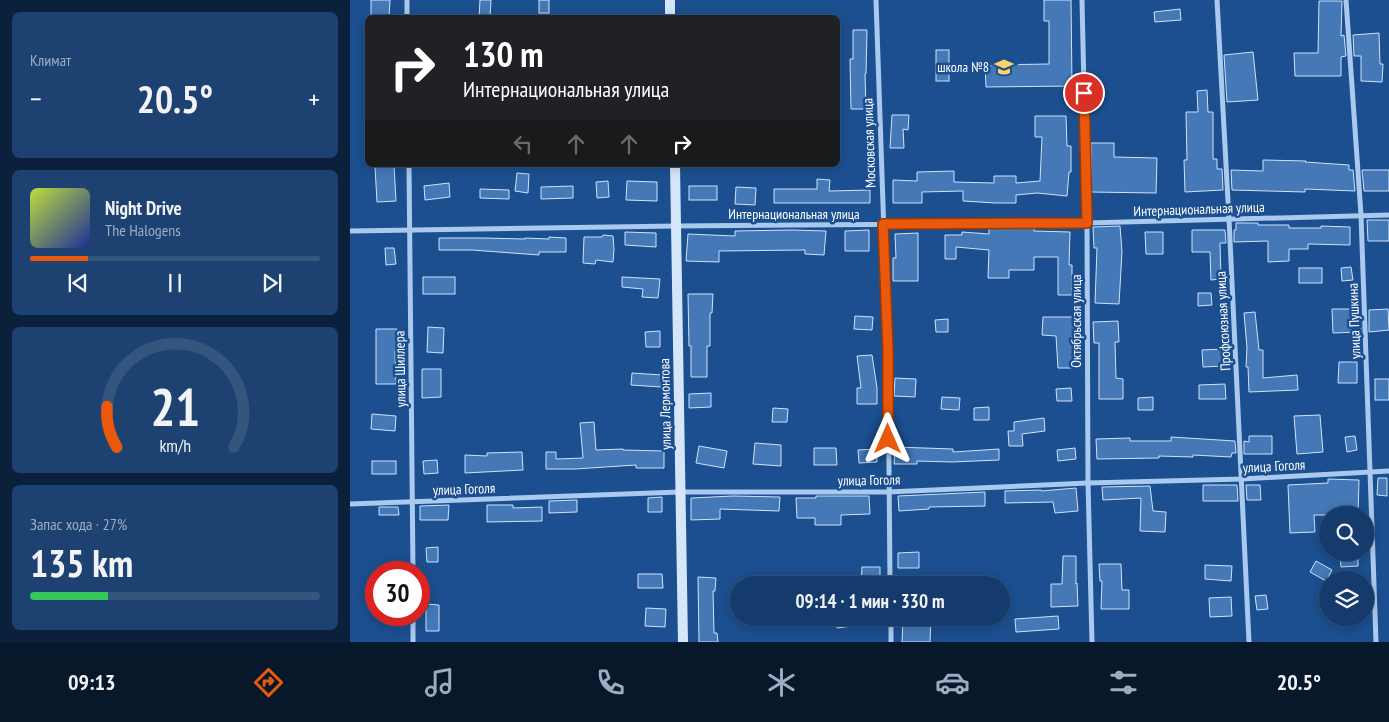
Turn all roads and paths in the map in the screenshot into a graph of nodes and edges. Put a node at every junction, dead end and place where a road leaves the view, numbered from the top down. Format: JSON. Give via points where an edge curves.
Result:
{"nodes":[{"id":1,"x":407,"y":0,"type":"edge"},
{"id":2,"x":670,"y":0,"type":"edge"},
{"id":3,"x":876,"y":0,"type":"edge"},
{"id":4,"x":1082,"y":0,"type":"edge"},
{"id":5,"x":1217,"y":0,"type":"edge"},
{"id":6,"x":1346,"y":0,"type":"edge"},
{"id":7,"x":407,"y":15,"type":"edge"},
{"id":8,"x":670,"y":15,"type":"edge"},
{"id":9,"x":409,"y":167,"type":"edge"},
{"id":10,"x":675,"y":167,"type":"edge"},
{"id":11,"x":1361,"y":215,"type":"junction"},
{"id":12,"x":1389,"y":215,"type":"edge"},
{"id":13,"x":1229,"y":219,"type":"junction"},
{"id":14,"x":1087,"y":223,"type":"junction"},
{"id":15,"x":883,"y":224,"type":"junction"},
{"id":16,"x":676,"y":226,"type":"junction"},
{"id":17,"x":410,"y":230,"type":"junction"},
{"id":18,"x":350,"y":231,"type":"edge"},
{"id":19,"x":1370,"y":472,"type":"junction"},
{"id":20,"x":1389,"y":472,"type":"edge"},
{"id":21,"x":1242,"y":479,"type":"junction"},
{"id":22,"x":1088,"y":483,"type":"junction"},
{"id":23,"x":680,"y":492,"type":"junction"},
{"id":24,"x":888,"y":492,"type":"junction"},
{"id":25,"x":413,"y":502,"type":"junction"},
{"id":26,"x":350,"y":504,"type":"edge"},
{"id":27,"x":413,"y":561,"type":"edge"},
{"id":28,"x":890,"y":576,"type":"edge"},
{"id":29,"x":413,"y":626,"type":"edge"},
{"id":30,"x":891,"y":626,"type":"edge"},
{"id":31,"x":413,"y":642,"type":"edge"},
{"id":32,"x":683,"y":642,"type":"edge"},
{"id":33,"x":891,"y":642,"type":"edge"},
{"id":34,"x":1092,"y":642,"type":"edge"},
{"id":35,"x":1249,"y":642,"type":"edge"},
{"id":36,"x":1376,"y":642,"type":"edge"}],
"edges":[{"from":1,"to":7,"type":"street"},
{"from":2,"to":8,"type":"street"},
{"from":3,"to":15,"type":"street","name":"Московская улица"},
{"from":4,"to":14,"type":"street","name":"Октябрьская улица"},
{"from":5,"to":13,"type":"street","name":"Профсоюзная улица"},
{"from":6,"to":11,"type":"street","name":"улица Пушкина"},
{"from":9,"to":17,"type":"street","name":"улица Шиллера"},
{"from":10,"to":16,"type":"street","name":"улица Лермонтова"},
{"from":11,"to":12,"type":"street","name":"Интернациональная улица"},
{"from":11,"to":13,"type":"street","name":"Интернациональная улица"},
{"from":11,"to":19,"type":"street","name":"улица Пушкина"},
{"from":13,"to":14,"type":"street","name":"Интернациональная улица"},
{"from":13,"to":21,"type":"street","name":"Профсоюзная улица"},
{"from":14,"to":15,"type":"street","name":"Интернациональная улица"},
{"from":14,"to":22,"type":"street","name":"Октябрьская улица"},
{"from":15,"to":16,"type":"street","name":"Интернациональная улица"},
{"from":15,"to":24,"type":"street","name":"Московская улица","via":[[888,350]]},
{"from":16,"to":17,"type":"street","name":"Интернациональная улица"},
{"from":16,"to":23,"type":"street","name":"улица Лермонтова"},
{"from":17,"to":18,"type":"street","name":"Интернациональная улица"},
{"from":17,"to":25,"type":"street","name":"улица Шиллера"},
{"from":19,"to":20,"type":"street","name":"улица Гоголя"},
{"from":19,"to":21,"type":"street","name":"улица Гоголя"},
{"from":19,"to":36,"type":"street","name":"улица Пушкина"},
{"from":21,"to":22,"type":"street","name":"улица Гоголя"},
{"from":21,"to":35,"type":"street","name":"Профсоюзная улица"},
{"from":22,"to":24,"type":"street","name":"улица Гоголя"},
{"from":22,"to":34,"type":"street","name":"Октябрьская улица"},
{"from":23,"to":24,"type":"street","name":"улица Гоголя"},
{"from":23,"to":25,"type":"street","name":"улица Гоголя"},
{"from":23,"to":32,"type":"street","name":"улица Лермонтова"},
{"from":24,"to":28,"type":"street","name":"Московская улица"},
{"from":25,"to":26,"type":"street","name":"улица Гоголя"},
{"from":25,"to":27,"type":"street","name":"улица Шиллера"},
{"from":29,"to":31,"type":"street"},
{"from":30,"to":33,"type":"street"}]}
